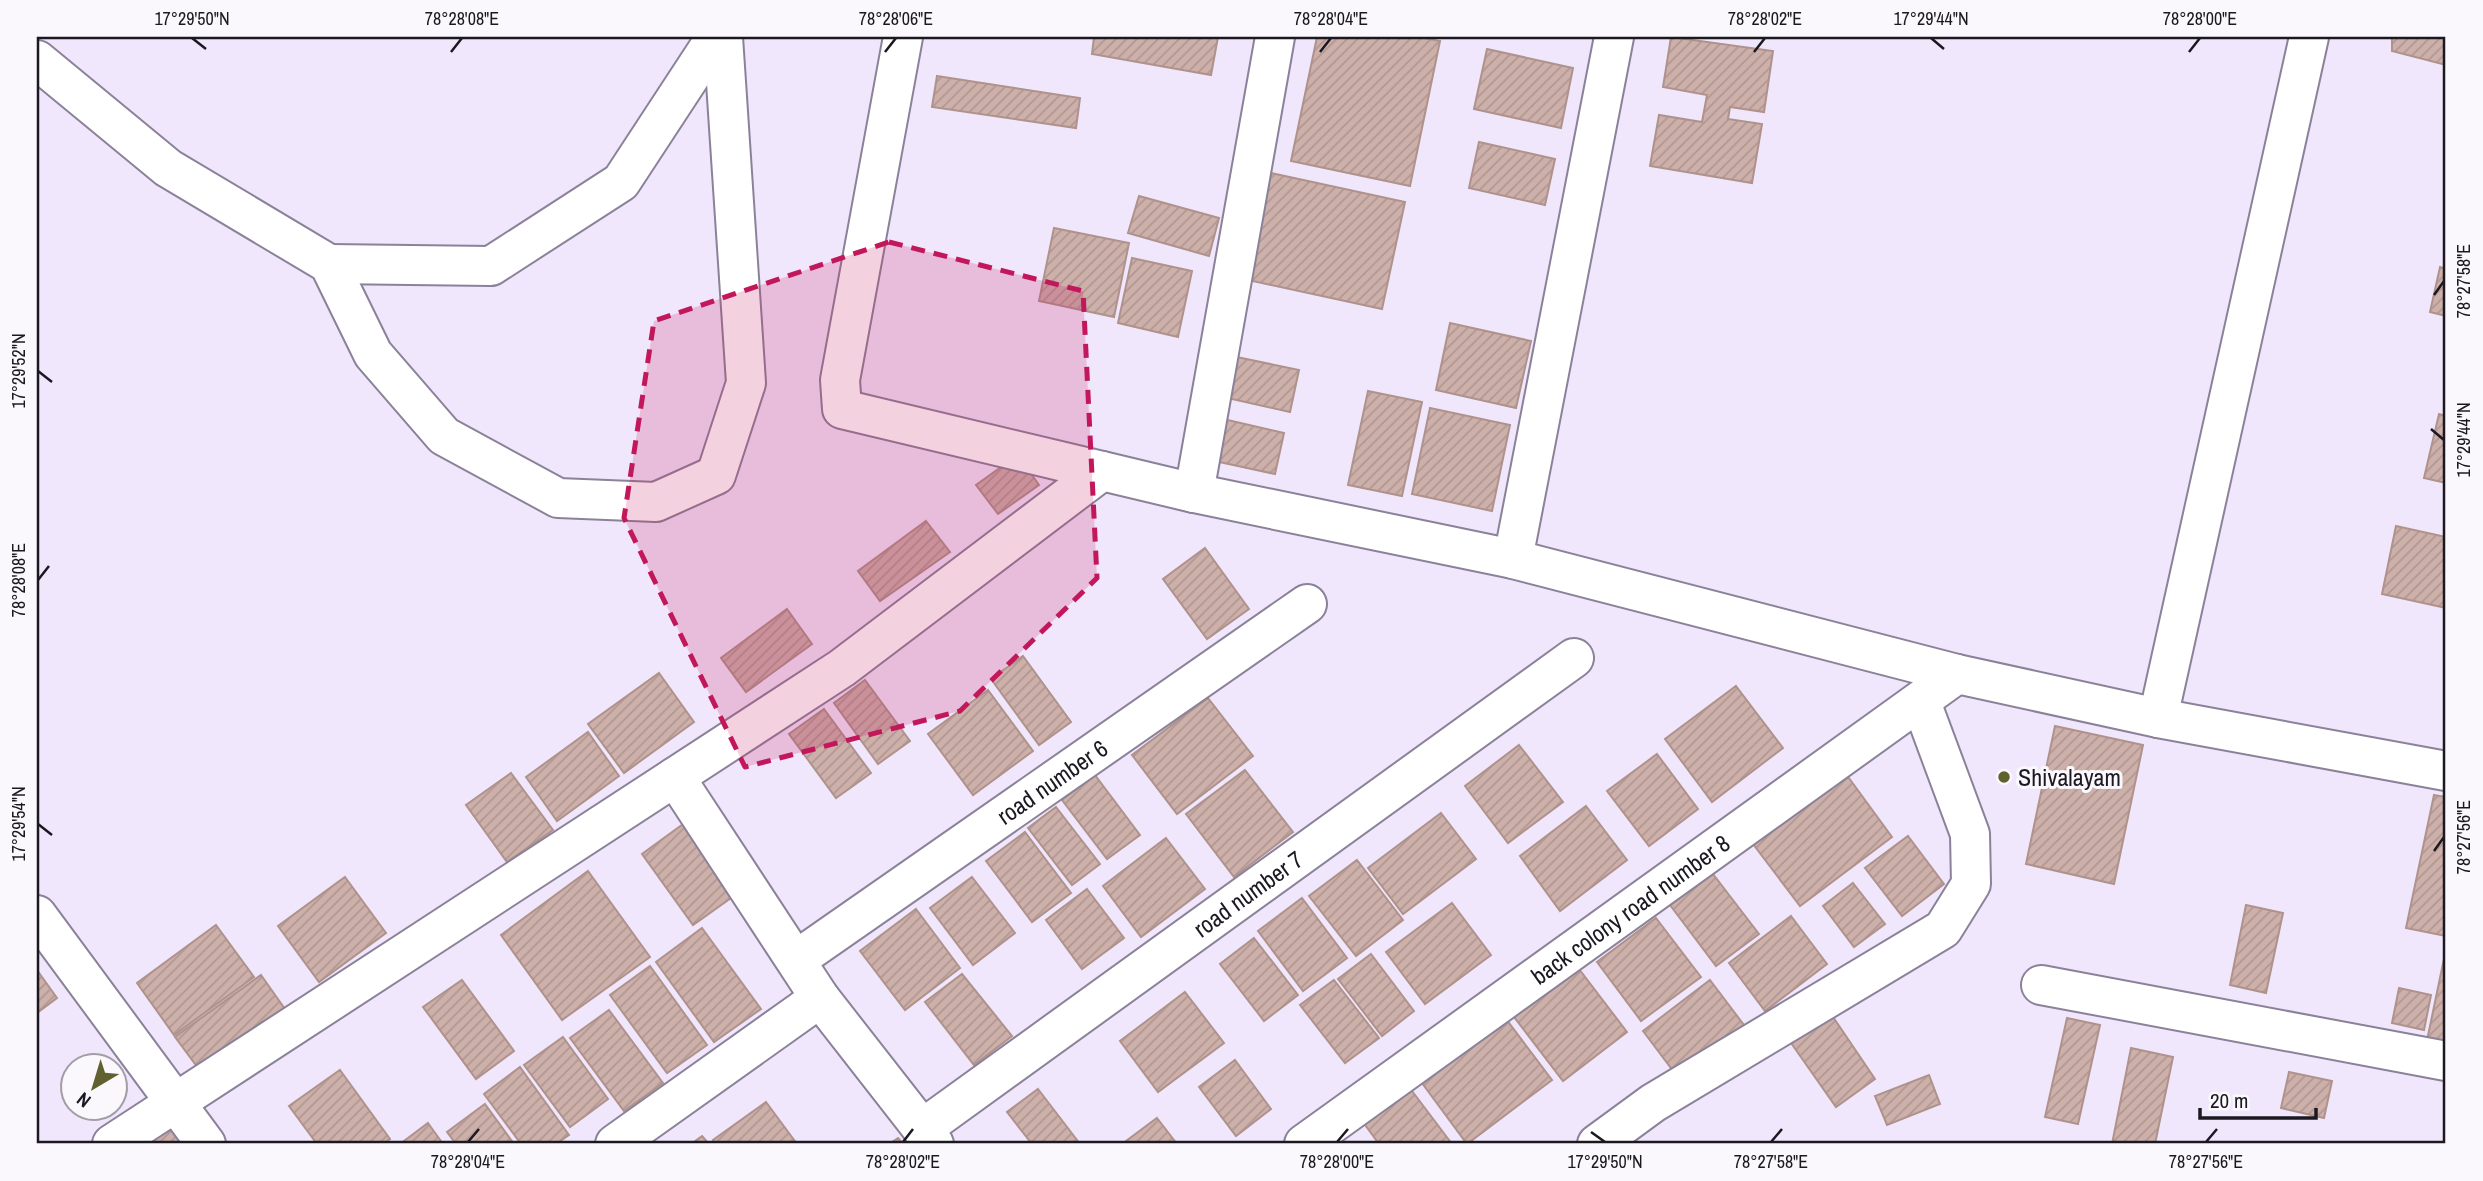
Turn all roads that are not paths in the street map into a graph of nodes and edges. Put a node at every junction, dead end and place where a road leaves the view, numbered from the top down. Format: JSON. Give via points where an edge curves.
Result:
{"nodes":[{"id":1,"x":716,"y":37,"type":"edge"},
{"id":2,"x":723,"y":37,"type":"edge"},
{"id":3,"x":902,"y":37,"type":"edge"},
{"id":4,"x":1275,"y":37,"type":"edge"},
{"id":5,"x":1614,"y":37,"type":"edge"},
{"id":6,"x":2309,"y":37,"type":"edge"},
{"id":7,"x":37,"y":60,"type":"edge"},
{"id":8,"x":329,"y":264,"type":"junction"},
{"id":9,"x":1102,"y":471,"type":"junction"},
{"id":10,"x":1194,"y":494,"type":"junction"},
{"id":11,"x":1513,"y":559,"type":"junction"},
{"id":12,"x":1307,"y":604,"type":"dead end"},
{"id":13,"x":1574,"y":658,"type":"dead end"},
{"id":14,"x":1957,"y":674,"type":"junction"},
{"id":15,"x":1921,"y":702,"type":"junction"},
{"id":16,"x":2158,"y":718,"type":"junction"},
{"id":17,"x":2446,"y":771,"type":"edge"},
{"id":18,"x":675,"y":777,"type":"junction"},
{"id":19,"x":37,"y":915,"type":"edge"},
{"id":20,"x":796,"y":960,"type":"junction"},
{"id":21,"x":2041,"y":985,"type":"dead end"},
{"id":22,"x":820,"y":998,"type":"junction"},
{"id":23,"x":2446,"y":1061,"type":"edge"},
{"id":24,"x":175,"y":1103,"type":"junction"},
{"id":25,"x":928,"y":1137,"type":"edge"},
{"id":26,"x":112,"y":1144,"type":"edge"},
{"id":27,"x":206,"y":1144,"type":"edge"},
{"id":28,"x":615,"y":1144,"type":"edge"},
{"id":29,"x":1304,"y":1144,"type":"edge"},
{"id":30,"x":1597,"y":1144,"type":"edge"}],
"edges":[{"from":1,"to":8,"type":"street","via":[[621,182],[491,266]]},
{"from":2,"to":8,"type":"street","via":[[746,383],[716,475],[656,502],[558,498],[546,492],[444,436],[373,354]]},
{"from":3,"to":9,"type":"street","via":[[839,380],[842,409]]},
{"from":4,"to":10,"type":"street"},
{"from":5,"to":11,"type":"street"},
{"from":6,"to":16,"type":"street"},
{"from":7,"to":8,"type":"street","via":[[168,168]]},
{"from":9,"to":10,"type":"street"},
{"from":9,"to":18,"type":"street","via":[[842,668]]},
{"from":10,"to":11,"type":"street"},
{"from":11,"to":14,"type":"street"},
{"from":12,"to":20,"type":"street","name":"road number 6"},
{"from":13,"to":25,"type":"street","name":"road number 7"},
{"from":14,"to":15,"type":"street","name":"back colony road number 8"},
{"from":14,"to":16,"type":"street"},
{"from":15,"to":29,"type":"street","name":"back colony road number 8"},
{"from":15,"to":30,"type":"street","via":[[1970,834],[1971,884],[1943,929],[1653,1103]]},
{"from":16,"to":17,"type":"street"},
{"from":18,"to":20,"type":"street"},
{"from":18,"to":24,"type":"street"},
{"from":19,"to":24,"type":"street"},
{"from":20,"to":22,"type":"street"},
{"from":21,"to":23,"type":"street"},
{"from":22,"to":25,"type":"street"},
{"from":22,"to":28,"type":"street"},
{"from":24,"to":26,"type":"street"},
{"from":24,"to":27,"type":"street"}]}
